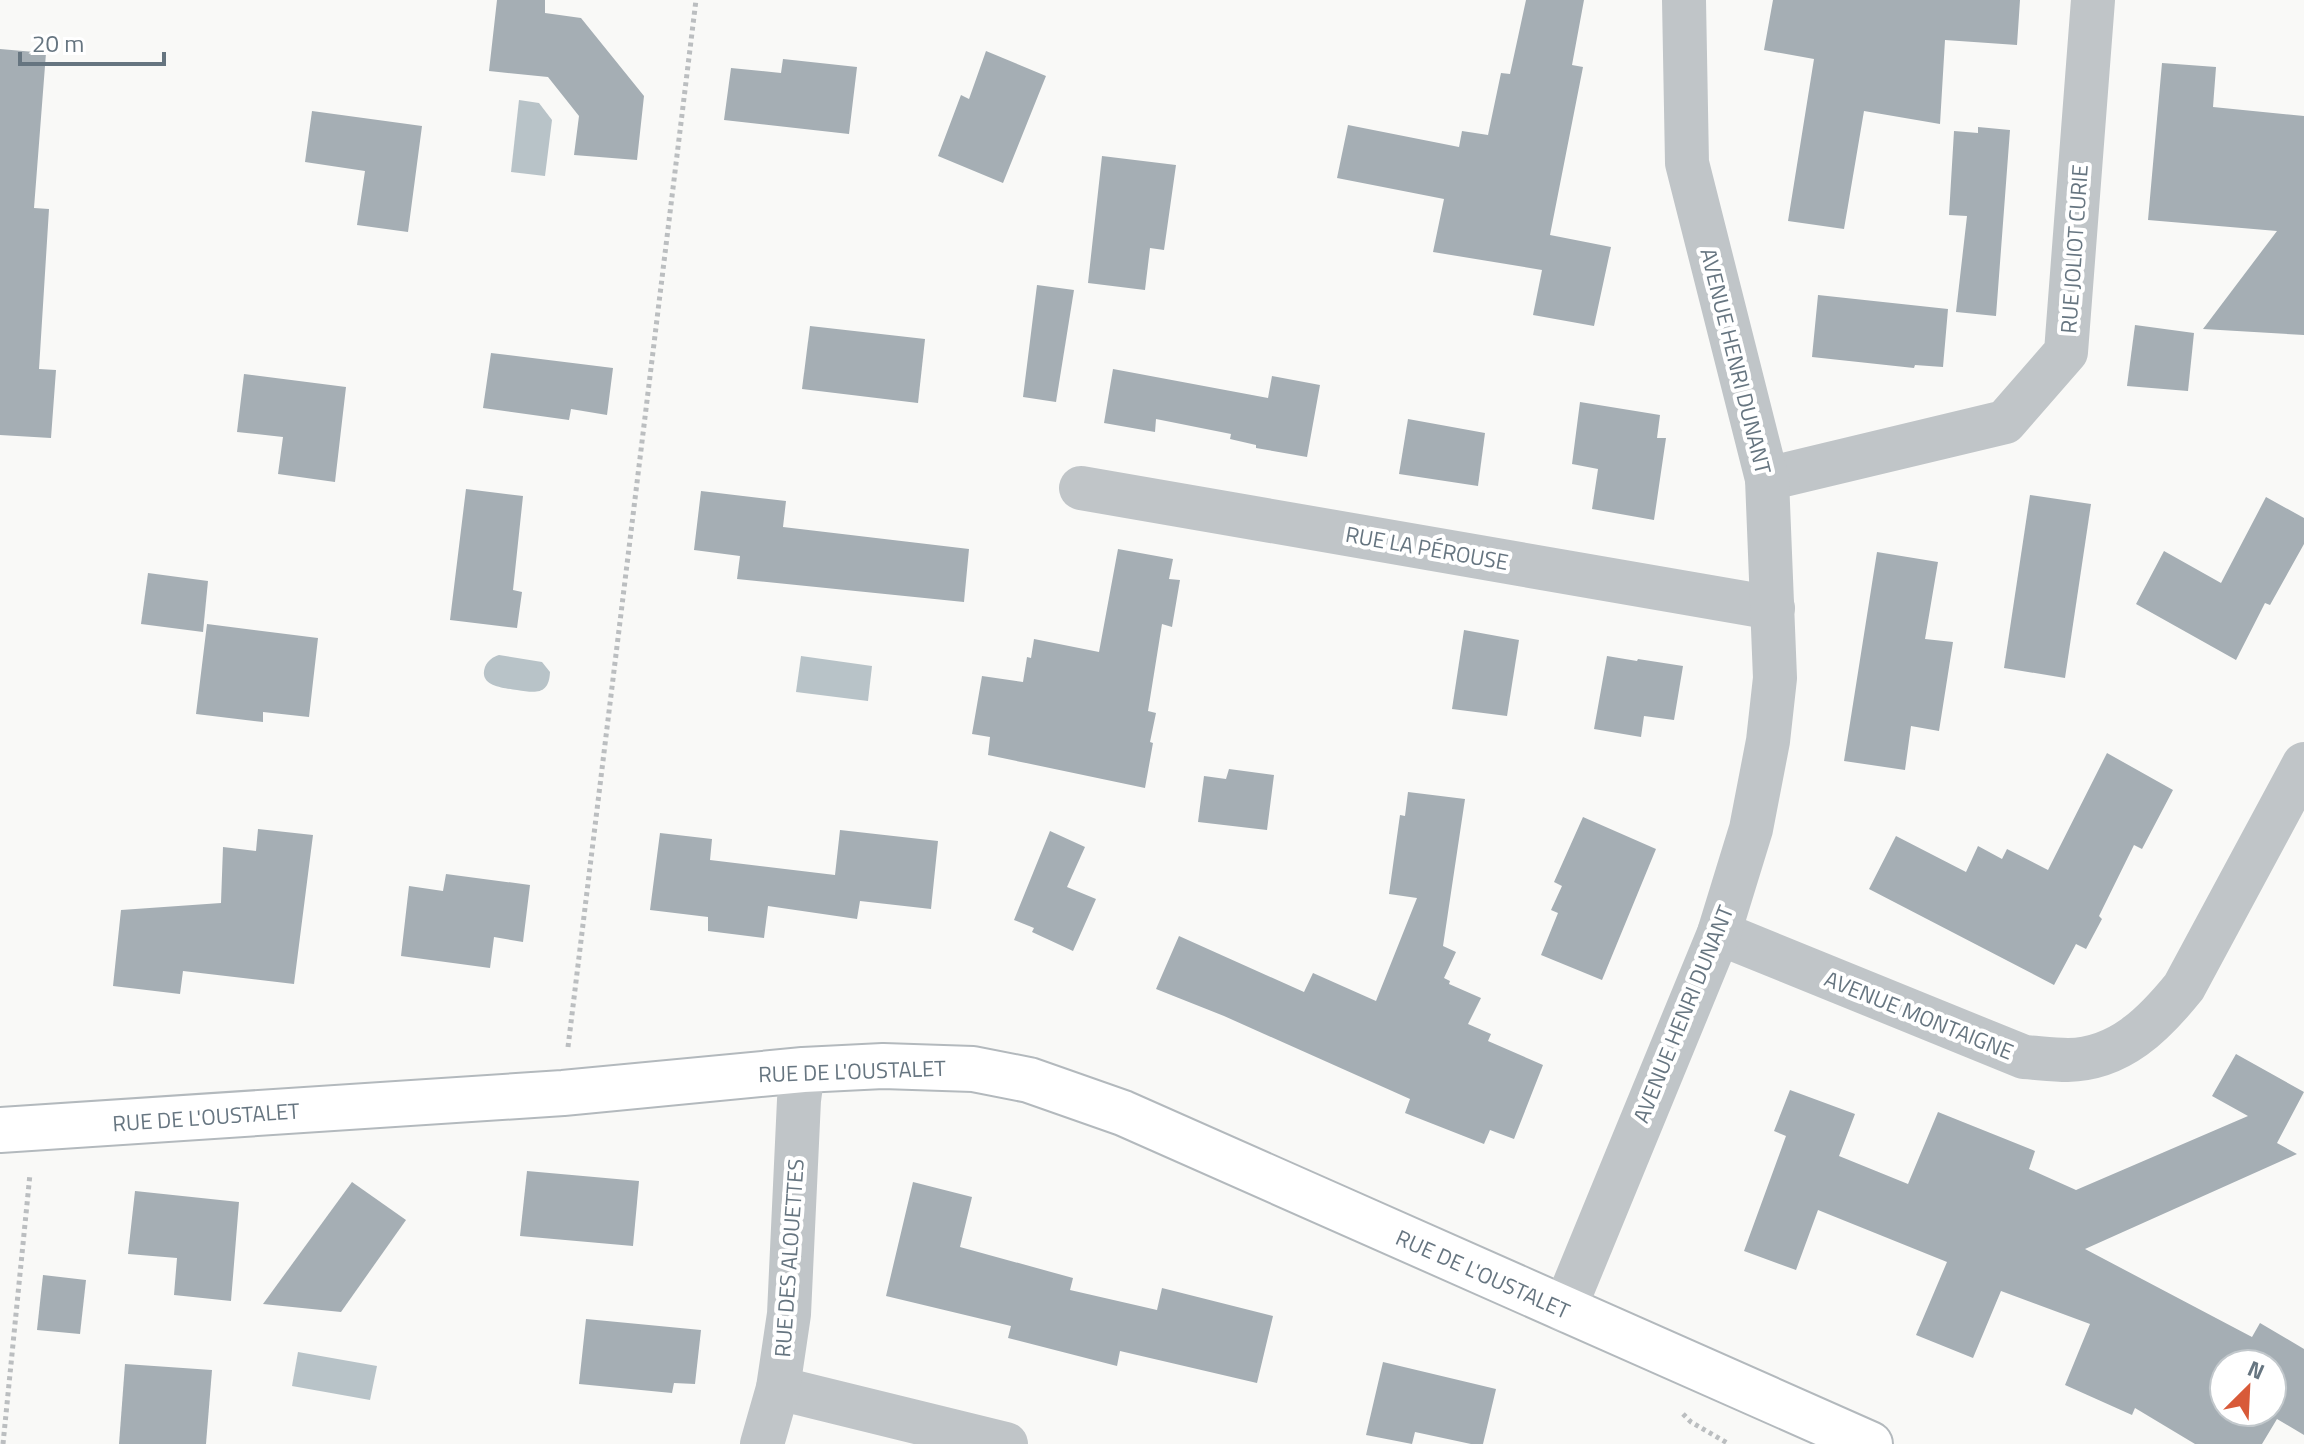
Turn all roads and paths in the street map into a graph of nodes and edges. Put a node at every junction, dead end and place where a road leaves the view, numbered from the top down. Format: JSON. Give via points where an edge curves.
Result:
{"nodes":[{"id":1,"x":696,"y":0,"type":"edge"},
{"id":2,"x":1684,"y":0,"type":"edge"},
{"id":3,"x":2093,"y":0,"type":"edge"},
{"id":4,"x":1767,"y":479,"type":"junction"},
{"id":5,"x":1081,"y":488,"type":"dead end"},
{"id":6,"x":1773,"y":608,"type":"junction"},
{"id":7,"x":2304,"y":764,"type":"edge"},
{"id":8,"x":1719,"y":933,"type":"junction"},
{"id":9,"x":803,"y":1070,"type":"junction"},
{"id":10,"x":563,"y":1093,"type":"junction"},
{"id":11,"x":0,"y":1130,"type":"edge"},
{"id":12,"x":31,"y":1164,"type":"dead end"},
{"id":13,"x":1564,"y":1310,"type":"junction"},
{"id":14,"x":778,"y":1388,"type":"junction"},
{"id":15,"x":1680,"y":1411,"type":"dead end"},
{"id":16,"x":3,"y":1444,"type":"edge"},
{"id":17,"x":762,"y":1444,"type":"edge"},
{"id":18,"x":1006,"y":1444,"type":"edge"},
{"id":19,"x":1729,"y":1444,"type":"edge"},
{"id":20,"x":1870,"y":1444,"type":"edge"}],
"edges":[{"from":1,"to":10,"type":"path"},
{"from":2,"to":4,"type":"street","name":"AVENUE HENRI DUNANT","via":[[1687,163]]},
{"from":3,"to":4,"type":"street","name":"RUE JOLIOT CURIE","via":[[2066,352],[2005,422]]},
{"from":4,"to":6,"type":"street","name":"AVENUE HENRI DUNANT"},
{"from":5,"to":6,"type":"street","name":"RUE LA PÉROUSE"},
{"from":6,"to":8,"type":"street","name":"AVENUE HENRI DUNANT","via":[[1775,678],[1768,741],[1751,829]]},
{"from":7,"to":8,"type":"street","name":"AVENUE MONTAIGNE","via":[[2184,987],[2133,1040],[2100,1056],[2024,1057]]},
{"from":8,"to":13,"type":"street","name":"AVENUE HENRI DUNANT"},
{"from":9,"to":10,"type":"street","name":"RUE DE L'OUSTALET"},
{"from":9,"to":13,"type":"street","name":"RUE DE L'OUSTALET","via":[[927,1066],[1029,1080],[1123,1113]]},
{"from":9,"to":14,"type":"street","name":"RUE DES ALOUETTES","via":[[789,1314]]},
{"from":10,"to":11,"type":"street","name":"RUE DE L'OUSTALET"},
{"from":12,"to":16,"type":"path"},
{"from":13,"to":20,"type":"street","name":"RUE DE L'OUSTALET"},
{"from":14,"to":17,"type":"street","name":"RUE DES ALOUETTES"},
{"from":14,"to":18,"type":"street"},
{"from":15,"to":19,"type":"path"}]}
